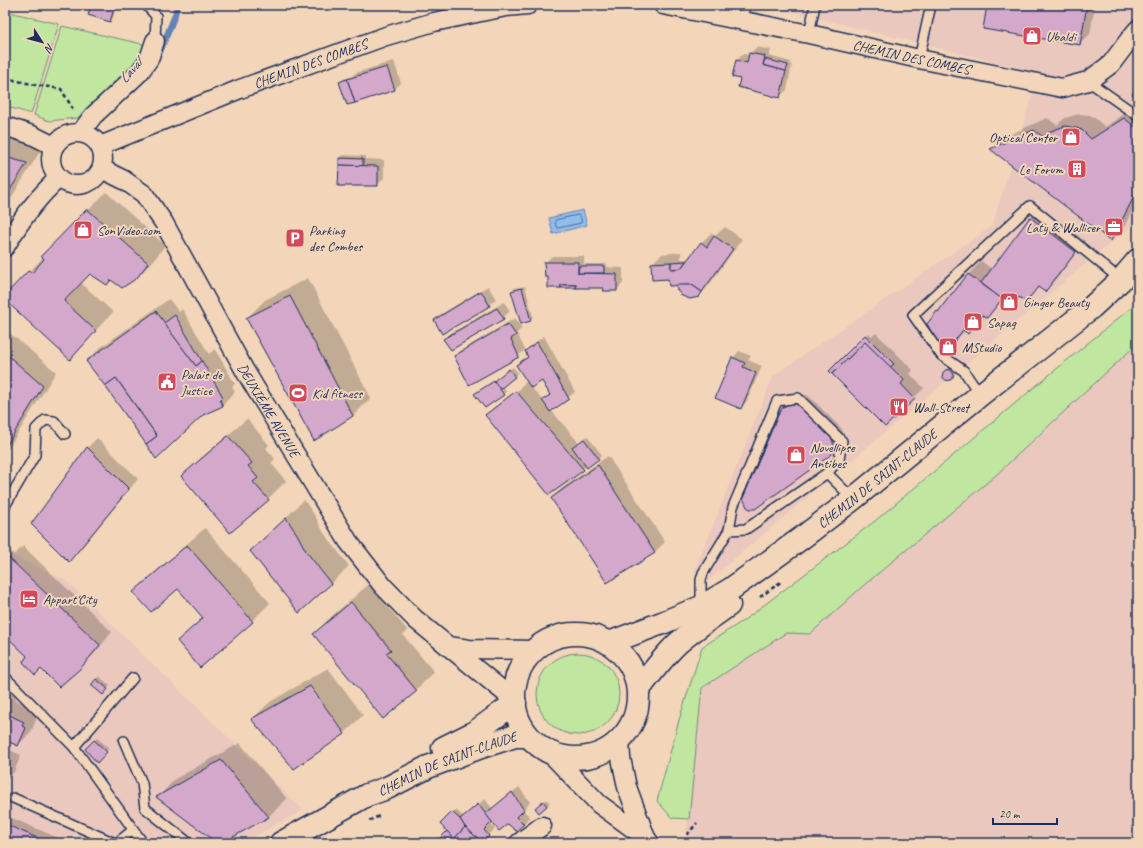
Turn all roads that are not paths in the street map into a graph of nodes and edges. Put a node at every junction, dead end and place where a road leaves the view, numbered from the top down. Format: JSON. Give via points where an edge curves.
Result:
{"nodes":[{"id":1,"x":146,"y":5,"type":"edge"},
{"id":2,"x":528,"y":5,"type":"edge"},
{"id":3,"x":663,"y":5,"type":"edge"},
{"id":4,"x":815,"y":5,"type":"edge"},
{"id":5,"x":931,"y":5,"type":"edge"},
{"id":6,"x":506,"y":6,"type":"edge"},
{"id":7,"x":743,"y":13,"type":"edge"},
{"id":8,"x":1138,"y":30,"type":"edge"},
{"id":9,"x":809,"y":34,"type":"junction"},
{"id":10,"x":155,"y":41,"type":"joint"},
{"id":11,"x":920,"y":59,"type":"junction"},
{"id":12,"x":1088,"y":81,"type":"junction"},
{"id":13,"x":1138,"y":116,"type":"edge"},
{"id":14,"x":5,"y":126,"type":"edge"},
{"id":15,"x":77,"y":132,"type":"junction"},
{"id":16,"x":54,"y":146,"type":"junction"},
{"id":17,"x":100,"y":146,"type":"junction"},
{"id":18,"x":102,"y":169,"type":"junction"},
{"id":19,"x":59,"y":178,"type":"junction"},
{"id":20,"x":5,"y":247,"type":"edge"},
{"id":21,"x":1138,"y":260,"type":"edge"},
{"id":22,"x":1129,"y":279,"type":"edge"},
{"id":23,"x":980,"y":396,"type":"junction"},
{"id":24,"x":65,"y":434,"type":"dead end"},
{"id":25,"x":827,"y":473,"type":"junction"},
{"id":26,"x":853,"y":499,"type":"junction"},
{"id":27,"x":5,"y":506,"type":"edge"},
{"id":28,"x":729,"y":530,"type":"junction"},
{"id":29,"x":701,"y":607,"type":"junction"},
{"id":30,"x":609,"y":643,"type":"junction"},
{"id":31,"x":448,"y":646,"type":"junction"},
{"id":32,"x":535,"y":650,"type":"junction"},
{"id":33,"x":5,"y":676,"type":"edge"},
{"id":34,"x":133,"y":678,"type":"dead end"},
{"id":35,"x":640,"y":688,"type":"junction"},
{"id":36,"x":514,"y":701,"type":"junction"},
{"id":37,"x":528,"y":736,"type":"junction"},
{"id":38,"x":620,"y":740,"type":"junction"},
{"id":39,"x":124,"y":741,"type":"dead end"},
{"id":40,"x":74,"y":747,"type":"junction"},
{"id":41,"x":549,"y":752,"type":"junction"},
{"id":42,"x":367,"y":795,"type":"junction"},
{"id":43,"x":13,"y":798,"type":"dead end"},
{"id":44,"x":542,"y":826,"type":"dead end"},
{"id":45,"x":133,"y":830,"type":"junction"},
{"id":46,"x":648,"y":841,"type":"edge"},
{"id":47,"x":116,"y":843,"type":"edge"},
{"id":48,"x":143,"y":843,"type":"edge"},
{"id":49,"x":189,"y":843,"type":"edge"},
{"id":50,"x":281,"y":843,"type":"edge"},
{"id":51,"x":519,"y":843,"type":"edge"}],
"edges":[{"from":1,"to":10,"type":"lane","via":[[156,16]]},
{"from":2,"to":6,"type":"street","name":"CHEMIN DES COMBES"},
{"from":3,"to":7,"type":"street","name":"CHEMIN DES COMBES"},
{"from":4,"to":9,"type":"lane"},
{"from":5,"to":11,"type":"lane"},
{"from":6,"to":17,"type":"street","name":"CHEMIN DES COMBES","via":[[386,36],[240,89]]},
{"from":7,"to":9,"type":"street","name":"CHEMIN DES COMBES"},
{"from":8,"to":12,"type":"street","name":"CHEMIN DES COMBES","via":[[1111,64]]},
{"from":9,"to":11,"type":"street","name":"CHEMIN DES COMBES"},
{"from":10,"to":15,"type":"street","via":[[149,59],[139,73]]},
{"from":11,"to":12,"type":"street","name":"CHEMIN DES COMBES","via":[[1062,88]]},
{"from":12,"to":13,"type":"lane"},
{"from":14,"to":16,"type":"street"},
{"from":15,"to":16,"type":"street","via":[[65,135]]},
{"from":15,"to":17,"type":"street","via":[[96,139]]},
{"from":16,"to":19,"type":"street","via":[[51,164]]},
{"from":17,"to":18,"type":"street","via":[[104,161]]},
{"from":18,"to":19,"type":"street","via":[[91,182],[83,185],[74,186]]},
{"from":18,"to":31,"type":"street","name":"DEUXIÈME AVENUE","via":[[144,194],[164,223],[245,371],[348,541],[383,586],[415,619]]},
{"from":19,"to":20,"type":"street","via":[[41,195],[19,223]]},
{"from":21,"to":22,"type":"street","name":"CHEMIN DE SAINT-CLAUDE"},
{"from":22,"to":23,"type":"street","name":"CHEMIN DE SAINT-CLAUDE"},
{"from":22,"to":23,"type":"lane","via":[[1115,276],[1030,206],[913,315],[941,355],[964,371]]},
{"from":22,"to":35,"type":"street","name":"CHEMIN DE SAINT-CLAUDE","via":[[1102,313],[985,408],[812,546],[707,620],[679,643],[659,663]]},
{"from":23,"to":26,"type":"street","name":"CHEMIN DE SAINT-CLAUDE"},
{"from":24,"to":27,"type":"lane","via":[[54,422],[45,420],[36,429],[35,455]]},
{"from":25,"to":26,"type":"lane"},
{"from":25,"to":28,"type":"lane","via":[[746,529]]},
{"from":25,"to":28,"type":"lane","via":[[839,460],[842,441],[798,398],[777,401],[733,507]]},
{"from":26,"to":29,"type":"street","name":"CHEMIN DE SAINT-CLAUDE","via":[[737,584]]},
{"from":28,"to":29,"type":"lane","via":[[703,573]]},
{"from":29,"to":30,"type":"street","name":"CHEMIN DE SAINT-CLAUDE"},
{"from":30,"to":32,"type":"street","via":[[597,637],[571,634],[545,642]]},
{"from":30,"to":35,"type":"street","via":[[622,653],[631,666]]},
{"from":31,"to":32,"type":"street","name":"DEUXIÈME AVENUE","via":[[469,650]]},
{"from":31,"to":36,"type":"street","name":"DEUXIÈME AVENUE"},
{"from":32,"to":36,"type":"street","via":[[525,660],[519,673]]},
{"from":33,"to":40,"type":"lane"},
{"from":34,"to":40,"type":"lane"},
{"from":35,"to":38,"type":"street","via":[[636,713],[630,728]]},
{"from":36,"to":37,"type":"street","via":[[519,720]]},
{"from":36,"to":42,"type":"street","name":"CHEMIN DE SAINT-CLAUDE","via":[[475,732],[435,751]]},
{"from":37,"to":41,"type":"street"},
{"from":37,"to":42,"type":"street","name":"CHEMIN DE SAINT-CLAUDE","via":[[515,736],[481,746]]},
{"from":38,"to":41,"type":"street","via":[[604,751],[586,757],[567,757]]},
{"from":38,"to":46,"type":"street","via":[[627,787]]},
{"from":39,"to":49,"type":"lane","via":[[142,784],[145,808]]},
{"from":40,"to":45,"type":"lane"},
{"from":41,"to":46,"type":"street","via":[[599,804]]},
{"from":42,"to":50,"type":"street","name":"CHEMIN DE SAINT-CLAUDE"},
{"from":43,"to":47,"type":"lane"},
{"from":44,"to":51,"type":"street"},
{"from":45,"to":47,"type":"lane"},
{"from":45,"to":48,"type":"lane"}]}
